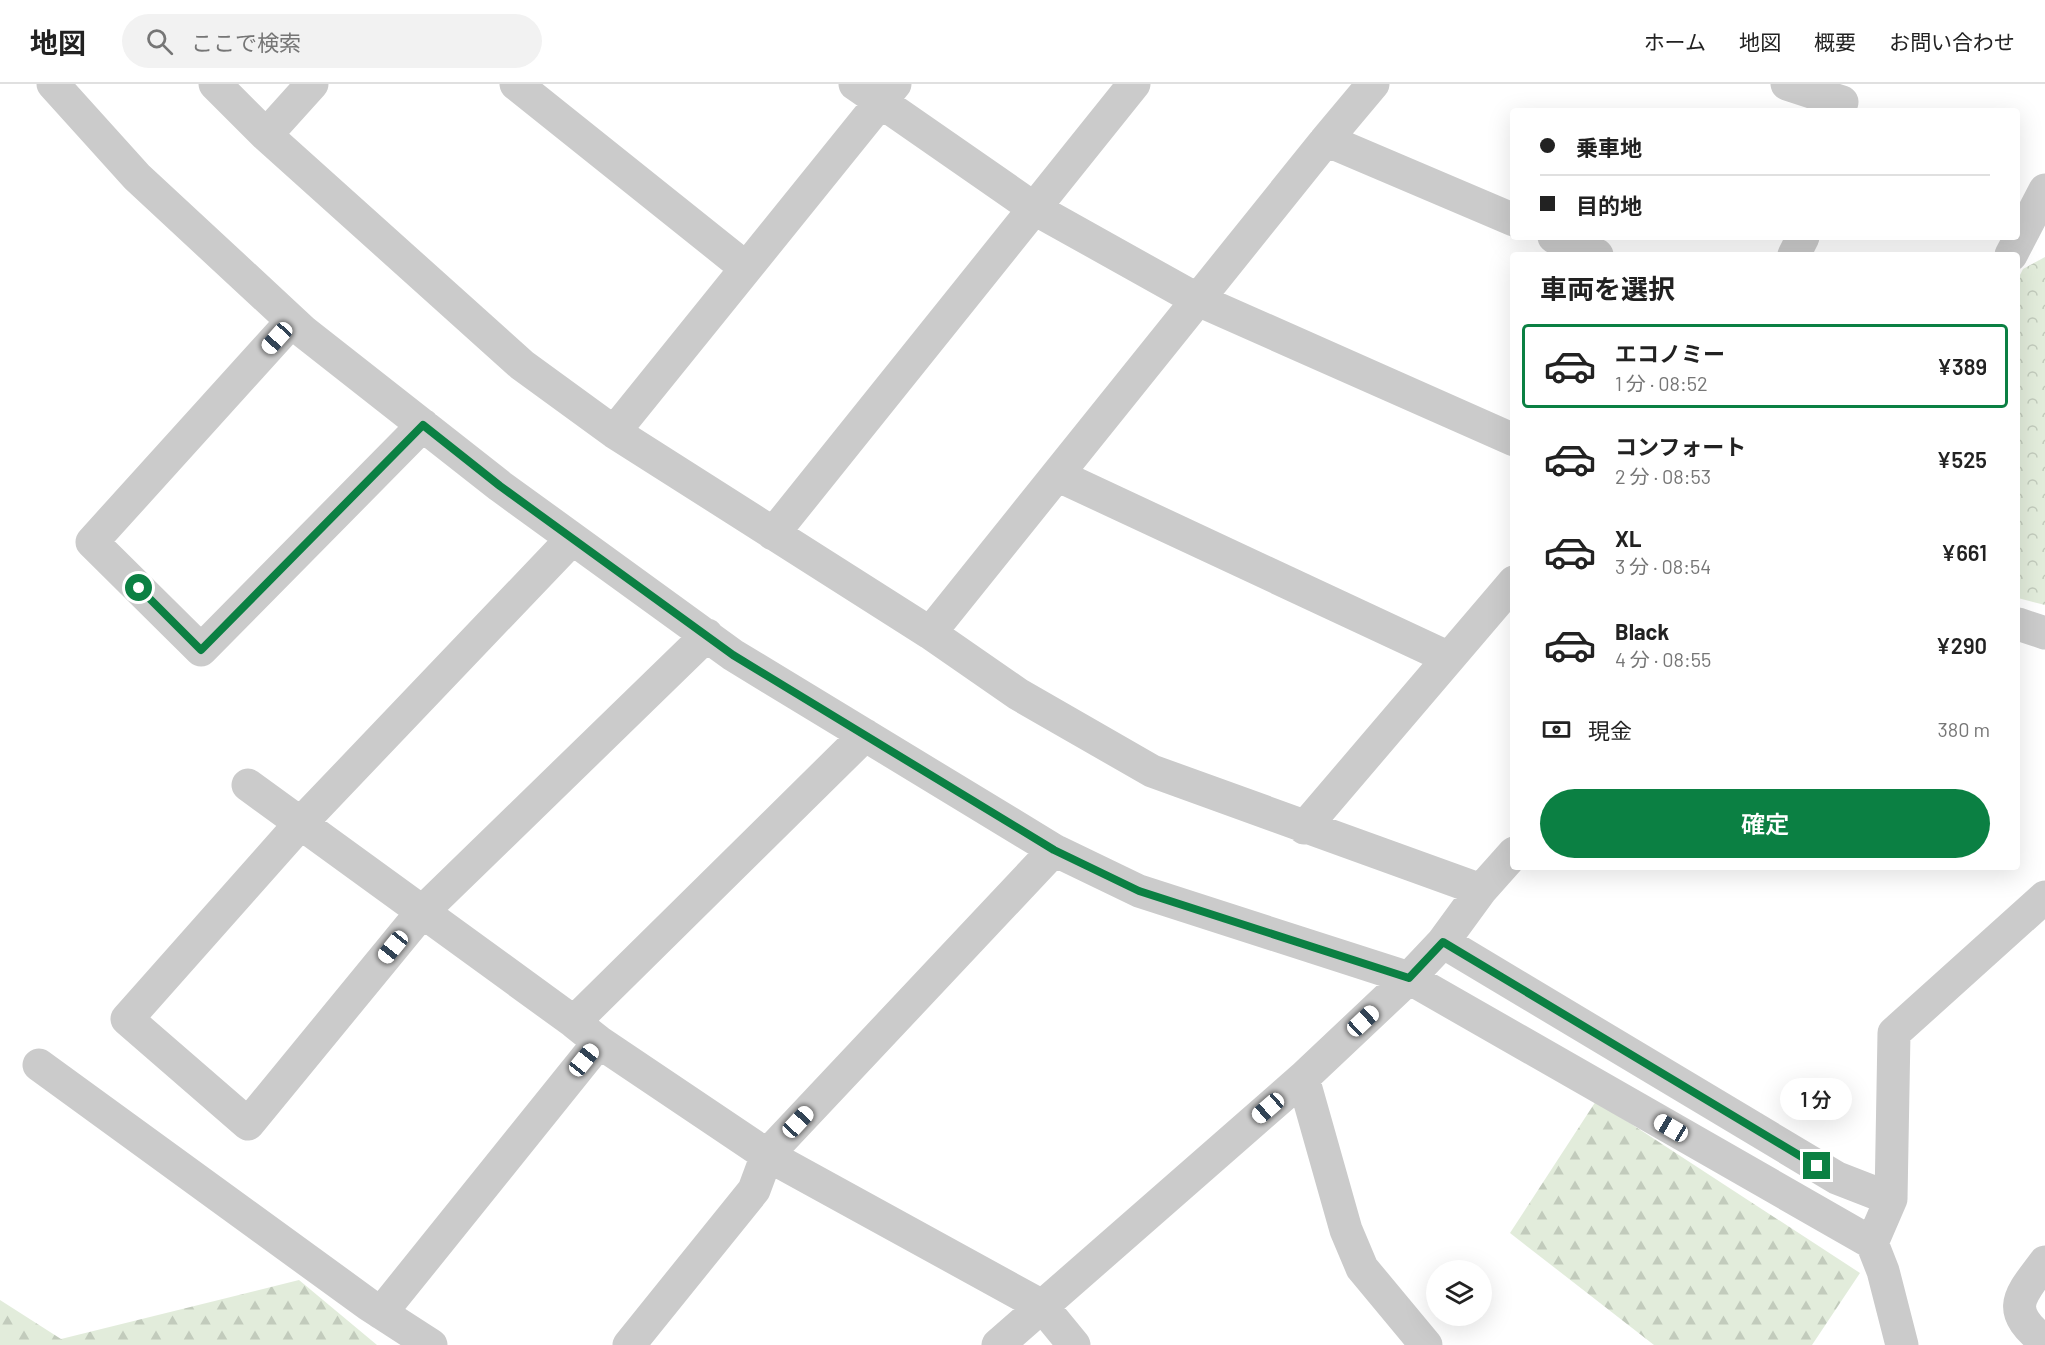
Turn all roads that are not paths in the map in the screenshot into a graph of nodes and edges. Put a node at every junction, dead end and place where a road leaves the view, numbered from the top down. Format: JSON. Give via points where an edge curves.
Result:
{"nodes":[{"id":1,"x":54,"y":84,"type":"edge"},
{"id":2,"x":215,"y":84,"type":"edge"},
{"id":3,"x":312,"y":84,"type":"edge"},
{"id":4,"x":516,"y":84,"type":"edge"},
{"id":5,"x":1134,"y":84,"type":"edge"},
{"id":6,"x":1373,"y":84,"type":"edge"},
{"id":7,"x":1786,"y":84,"type":"edge"},
{"id":8,"x":877,"y":90,"type":"edge"},
{"id":9,"x":1842,"y":99,"type":"edge"},
{"id":10,"x":266,"y":135,"type":"junction"},
{"id":11,"x":1326,"y":141,"type":"junction"},
{"id":12,"x":2045,"y":189,"type":"edge"},
{"id":13,"x":1035,"y":209,"type":"junction"},
{"id":14,"x":1510,"y":218,"type":"edge"},
{"id":15,"x":2020,"y":238,"type":"edge"},
{"id":16,"x":1561,"y":240,"type":"edge"},
{"id":17,"x":1590,"y":252,"type":"edge"},
{"id":18,"x":747,"y":268,"type":"junction"},
{"id":19,"x":1198,"y":300,"type":"junction"},
{"id":20,"x":292,"y":321,"type":"junction"},
{"id":21,"x":423,"y":425,"type":"junction"},
{"id":22,"x":614,"y":432,"type":"junction"},
{"id":23,"x":1510,"y":438,"type":"edge"},
{"id":24,"x":1057,"y":475,"type":"junction"},
{"id":25,"x":773,"y":534,"type":"junction"},
{"id":26,"x":572,"y":539,"type":"junction"},
{"id":27,"x":1510,"y":587,"type":"edge"},
{"id":28,"x":2020,"y":625,"type":"edge"},
{"id":29,"x":930,"y":633,"type":"junction"},
{"id":30,"x":2045,"y":633,"type":"edge"},
{"id":31,"x":707,"y":635,"type":"junction"},
{"id":32,"x":1449,"y":658,"type":"junction"},
{"id":33,"x":865,"y":735,"type":"junction"},
{"id":34,"x":248,"y":785,"type":"dead end"},
{"id":35,"x":300,"y":824,"type":"junction"},
{"id":36,"x":1304,"y":828,"type":"junction"},
{"id":37,"x":1054,"y":850,"type":"junction"},
{"id":38,"x":1510,"y":858,"type":"edge"},
{"id":39,"x":1481,"y":890,"type":"junction"},
{"id":40,"x":2045,"y":897,"type":"edge"},
{"id":41,"x":422,"y":912,"type":"junction"},
{"id":42,"x":1443,"y":942,"type":"junction"},
{"id":43,"x":1409,"y":978,"type":"junction"},
{"id":44,"x":586,"y":1032,"type":"junction"},
{"id":45,"x":39,"y":1065,"type":"dead end"},
{"id":46,"x":1303,"y":1078,"type":"junction"},
{"id":47,"x":766,"y":1155,"type":"junction"},
{"id":48,"x":1892,"y":1199,"type":"junction"},
{"id":49,"x":1872,"y":1243,"type":"junction"},
{"id":50,"x":2045,"y":1262,"type":"edge"},
{"id":51,"x":1042,"y":1306,"type":"junction"},
{"id":52,"x":381,"y":1313,"type":"junction"},
{"id":53,"x":2045,"y":1342,"type":"edge"},
{"id":54,"x":430,"y":1345,"type":"edge"},
{"id":55,"x":629,"y":1345,"type":"edge"},
{"id":56,"x":998,"y":1345,"type":"edge"},
{"id":57,"x":1074,"y":1345,"type":"edge"},
{"id":58,"x":1426,"y":1345,"type":"edge"},
{"id":59,"x":1902,"y":1345,"type":"edge"}],
"edges":[{"from":1,"to":20,"type":"street","via":[[137,177]]},
{"from":2,"to":10,"type":"street"},
{"from":3,"to":10,"type":"street"},
{"from":4,"to":18,"type":"street"},
{"from":5,"to":13,"type":"street"},
{"from":6,"to":11,"type":"street"},
{"from":7,"to":9,"type":"street"},
{"from":8,"to":13,"type":"street"},
{"from":8,"to":18,"type":"street"},
{"from":10,"to":22,"type":"street","via":[[522,365]]},
{"from":11,"to":14,"type":"street"},
{"from":11,"to":19,"type":"street"},
{"from":12,"to":15,"type":"street"},
{"from":13,"to":19,"type":"street"},
{"from":13,"to":25,"type":"street"},
{"from":16,"to":17,"type":"street"},
{"from":18,"to":22,"type":"street"},
{"from":19,"to":23,"type":"street"},
{"from":19,"to":24,"type":"street"},
{"from":20,"to":21,"type":"street"},
{"from":20,"to":21,"type":"street","via":[[92,542],[201,650]]},
{"from":21,"to":26,"type":"street"},
{"from":22,"to":25,"type":"street"},
{"from":24,"to":29,"type":"street"},
{"from":24,"to":32,"type":"street"},
{"from":25,"to":29,"type":"street"},
{"from":26,"to":31,"type":"street"},
{"from":26,"to":35,"type":"street"},
{"from":27,"to":32,"type":"street"},
{"from":28,"to":30,"type":"street"},
{"from":29,"to":36,"type":"street","via":[[1018,694],[1152,771]]},
{"from":31,"to":33,"type":"street"},
{"from":31,"to":41,"type":"street"},
{"from":32,"to":36,"type":"street"},
{"from":33,"to":37,"type":"street"},
{"from":33,"to":44,"type":"street"},
{"from":34,"to":35,"type":"street"},
{"from":35,"to":41,"type":"street"},
{"from":35,"to":41,"type":"street","via":[[127,1019],[248,1124]]},
{"from":36,"to":39,"type":"street"},
{"from":37,"to":43,"type":"street","via":[[1139,891]]},
{"from":37,"to":47,"type":"street"},
{"from":38,"to":39,"type":"street"},
{"from":39,"to":42,"type":"street"},
{"from":40,"to":48,"type":"street","via":[[1894,1033]]},
{"from":41,"to":44,"type":"street"},
{"from":42,"to":43,"type":"street"},
{"from":42,"to":48,"type":"street","via":[[1837,1178]]},
{"from":43,"to":46,"type":"street"},
{"from":43,"to":49,"type":"street"},
{"from":44,"to":47,"type":"street"},
{"from":44,"to":52,"type":"street"},
{"from":45,"to":52,"type":"street"},
{"from":46,"to":51,"type":"street"},
{"from":46,"to":58,"type":"street","via":[[1346,1230],[1362,1269]]},
{"from":47,"to":51,"type":"street"},
{"from":47,"to":55,"type":"street","via":[[754,1190]]},
{"from":48,"to":49,"type":"street"},
{"from":49,"to":59,"type":"street"},
{"from":50,"to":53,"type":"street","via":[[2020,1296],[2019,1310],[2030,1330]]},
{"from":51,"to":56,"type":"street"},
{"from":51,"to":57,"type":"street"},
{"from":52,"to":54,"type":"street"}]}
